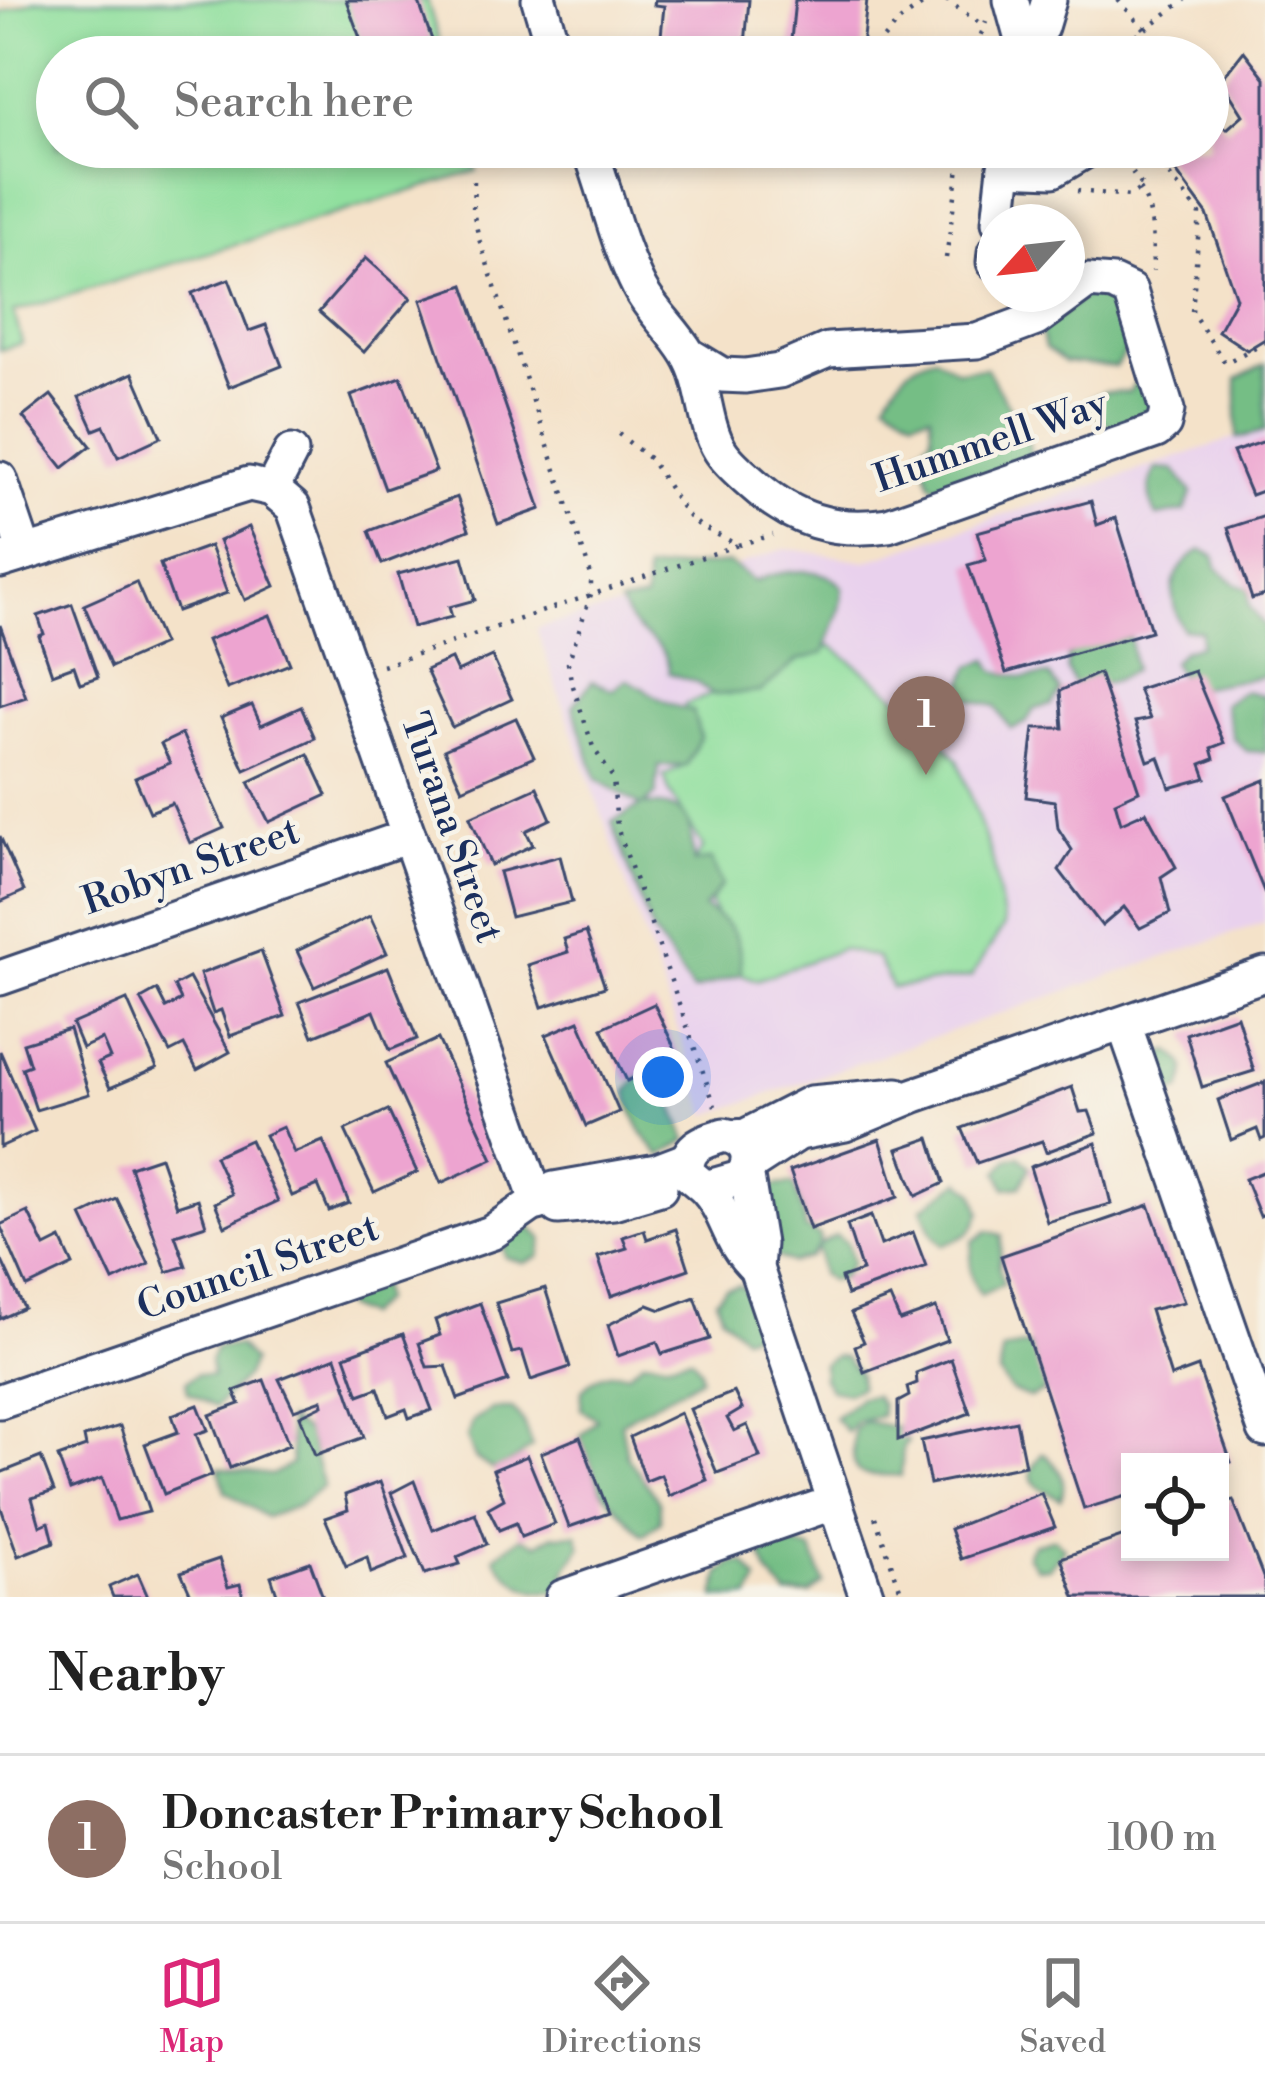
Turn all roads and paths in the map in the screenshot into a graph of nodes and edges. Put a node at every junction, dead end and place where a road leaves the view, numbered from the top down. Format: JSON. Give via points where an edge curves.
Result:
{"nodes":[{"id":1,"x":539,"y":0,"type":"edge"},
{"id":2,"x":929,"y":0,"type":"edge"},
{"id":3,"x":946,"y":0,"type":"edge"},
{"id":4,"x":1048,"y":0,"type":"edge"},
{"id":5,"x":1118,"y":0,"type":"edge"},
{"id":6,"x":1185,"y":0,"type":"edge"},
{"id":7,"x":993,"y":16,"type":"edge"},
{"id":8,"x":1145,"y":29,"type":"junction"},
{"id":9,"x":550,"y":36,"type":"edge"},
{"id":10,"x":886,"y":36,"type":"edge"},
{"id":11,"x":1034,"y":36,"type":"edge"},
{"id":12,"x":1136,"y":36,"type":"edge"},
{"id":13,"x":587,"y":168,"type":"edge"},
{"id":14,"x":959,"y":168,"type":"edge"},
{"id":15,"x":1005,"y":168,"type":"edge"},
{"id":16,"x":1123,"y":168,"type":"edge"},
{"id":17,"x":1164,"y":168,"type":"edge"},
{"id":18,"x":474,"y":181,"type":"dead end"},
{"id":19,"x":1139,"y":189,"type":"junction"},
{"id":20,"x":1064,"y":190,"type":"dead end"},
{"id":21,"x":1000,"y":204,"type":"edge"},
{"id":22,"x":946,"y":258,"type":"dead end"},
{"id":23,"x":1153,"y":280,"type":"dead end"},
{"id":24,"x":1265,"y":342,"type":"edge"},
{"id":25,"x":689,"y":355,"type":"junction"},
{"id":26,"x":778,"y":371,"type":"junction"},
{"id":27,"x":616,"y":432,"type":"dead end"},
{"id":28,"x":291,"y":452,"type":"dead end"},
{"id":29,"x":740,"y":472,"type":"junction"},
{"id":30,"x":0,"y":479,"type":"edge"},
{"id":31,"x":272,"y":489,"type":"junction"},
{"id":32,"x":784,"y":534,"type":"dead end"},
{"id":33,"x":738,"y":545,"type":"junction"},
{"id":34,"x":13,"y":557,"type":"edge"},
{"id":35,"x":591,"y":594,"type":"junction"},
{"id":36,"x":353,"y":675,"type":"junction"},
{"id":37,"x":409,"y":836,"type":"junction"},
{"id":38,"x":1265,"y":974,"type":"edge"},
{"id":39,"x":0,"y":978,"type":"edge"},
{"id":40,"x":1124,"y":1024,"type":"junction"},
{"id":41,"x":737,"y":1148,"type":"junction"},
{"id":42,"x":695,"y":1177,"type":"junction"},
{"id":43,"x":538,"y":1203,"type":"junction"},
{"id":44,"x":756,"y":1268,"type":"junction"},
{"id":45,"x":0,"y":1401,"type":"edge"},
{"id":46,"x":1265,"y":1430,"type":"edge"},
{"id":47,"x":835,"y":1502,"type":"junction"},
{"id":48,"x":563,"y":1597,"type":"edge"},
{"id":49,"x":867,"y":1597,"type":"edge"}],
"edges":[{"from":1,"to":9,"type":"street"},
{"from":2,"to":10,"type":"path"},
{"from":3,"to":7,"type":"path"},
{"from":4,"to":11,"type":"street"},
{"from":5,"to":8,"type":"path"},
{"from":6,"to":8,"type":"path"},
{"from":8,"to":12,"type":"path"},
{"from":13,"to":25,"type":"street","name":"Hummell Way","via":[[640,290]]},
{"from":14,"to":22,"type":"path"},
{"from":15,"to":21,"type":"street"},
{"from":16,"to":19,"type":"path"},
{"from":17,"to":24,"type":"path","via":[[1200,214],[1192,312],[1225,363]]},
{"from":18,"to":35,"type":"path","via":[[479,239],[585,554]]},
{"from":19,"to":20,"type":"path","via":[[1130,196]]},
{"from":19,"to":23,"type":"path","via":[[1152,229]]},
{"from":25,"to":26,"type":"street","name":"Hummell Way","via":[[722,375]]},
{"from":25,"to":29,"type":"street","name":"Hummell Way","via":[[720,449]]},
{"from":26,"to":29,"type":"street","via":[[736,400],[728,416]]},
{"from":26,"to":29,"type":"street","name":"Hummell Way","via":[[828,350],[976,341],[1036,319],[1088,281],[1101,281],[1130,291],[1167,410],[1156,431],[879,526],[801,518]]},
{"from":27,"to":33,"type":"path","via":[[650,459],[686,514]]},
{"from":28,"to":31,"type":"street"},
{"from":30,"to":34,"type":"street"},
{"from":31,"to":34,"type":"street","via":[[225,489]]},
{"from":31,"to":36,"type":"street","name":"Turana Street","via":[[305,533]]},
{"from":32,"to":33,"type":"path"},
{"from":33,"to":35,"type":"path"},
{"from":35,"to":36,"type":"path"},
{"from":35,"to":41,"type":"path","via":[[568,663],[571,680],[593,747],[613,778],[617,827]]},
{"from":36,"to":37,"type":"street","name":"Turana Street"},
{"from":37,"to":39,"type":"street","name":"Robyn Street"},
{"from":37,"to":43,"type":"street","name":"Turana Street"},
{"from":38,"to":40,"type":"street"},
{"from":40,"to":41,"type":"street","via":[[914,1095],[811,1103]]},
{"from":40,"to":46,"type":"street"},
{"from":41,"to":42,"type":"street","via":[[730,1183]]},
{"from":41,"to":42,"type":"street","via":[[724,1135],[694,1146]]},
{"from":41,"to":44,"type":"street"},
{"from":42,"to":43,"type":"street","name":"Council Street","via":[[657,1171],[554,1189]]},
{"from":42,"to":44,"type":"street","via":[[715,1199],[736,1249]]},
{"from":43,"to":45,"type":"street","name":"Council Street","via":[[491,1233]]},
{"from":44,"to":47,"type":"street"},
{"from":47,"to":48,"type":"street"},
{"from":47,"to":49,"type":"street"}]}
